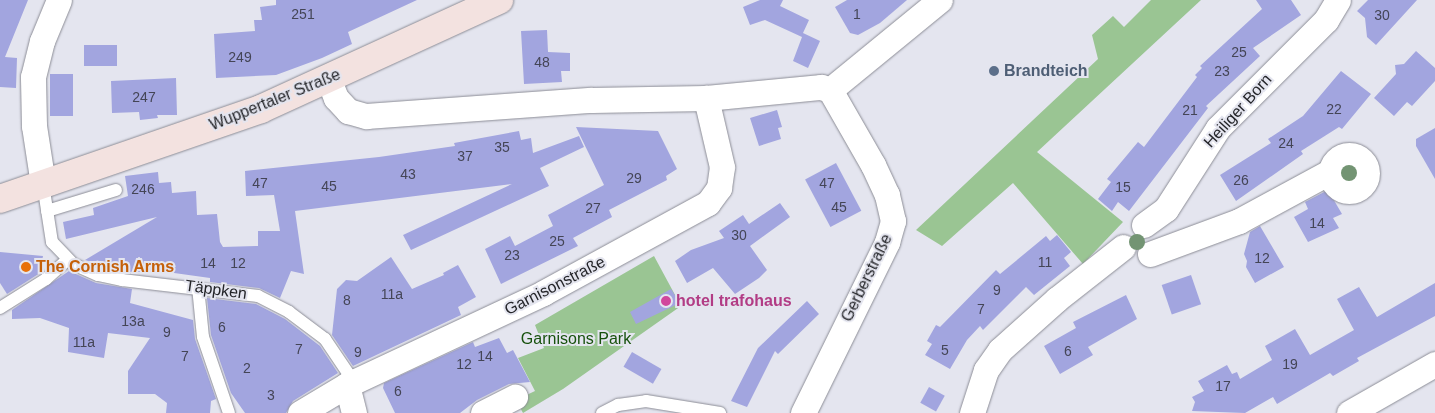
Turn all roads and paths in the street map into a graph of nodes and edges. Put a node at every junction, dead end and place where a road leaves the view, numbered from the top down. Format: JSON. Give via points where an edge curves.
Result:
{"nodes":[{"id":1,"x":59,"y":0,"type":"edge"},
{"id":2,"x":500,"y":0,"type":"edge"},
{"id":3,"x":940,"y":0,"type":"edge"},
{"id":4,"x":1338,"y":0,"type":"edge"},
{"id":5,"x":329,"y":80,"type":"junction"},
{"id":6,"x":830,"y":90,"type":"junction"},
{"id":7,"x":706,"y":98,"type":"junction"},
{"id":8,"x":1331,"y":171,"type":"dead end"},
{"id":9,"x":44,"y":184,"type":"junction"},
{"id":10,"x":116,"y":190,"type":"dead end"},
{"id":11,"x":0,"y":199,"type":"edge"},
{"id":12,"x":47,"y":211,"type":"junction"},
{"id":13,"x":1144,"y":225,"type":"junction"},
{"id":14,"x":1123,"y":247,"type":"junction"},
{"id":15,"x":1150,"y":254,"type":"junction"},
{"id":16,"x":67,"y":260,"type":"junction"},
{"id":17,"x":198,"y":287,"type":"junction"},
{"id":18,"x":0,"y":308,"type":"edge"},
{"id":19,"x":1435,"y":364,"type":"edge"},
{"id":20,"x":350,"y":384,"type":"junction"},
{"id":21,"x":515,"y":397,"type":"dead end"},
{"id":22,"x":717,"y":412,"type":"edge"},
{"id":23,"x":229,"y":413,"type":"edge"},
{"id":24,"x":300,"y":413,"type":"edge"},
{"id":25,"x":354,"y":413,"type":"edge"},
{"id":26,"x":483,"y":413,"type":"edge"},
{"id":27,"x":602,"y":413,"type":"edge"},
{"id":28,"x":803,"y":413,"type":"edge"},
{"id":29,"x":972,"y":413,"type":"edge"},
{"id":30,"x":1349,"y":413,"type":"edge"}],
"edges":[{"from":1,"to":9,"type":"street","via":[[42,41],[33,77],[34,126]]},
{"from":2,"to":5,"type":"main road","name":"Wuppertaler Straße"},
{"from":3,"to":6,"type":"street"},
{"from":4,"to":13,"type":"street","name":"Heiliger Born","via":[[1326,20],[1218,128],[1166,209]]},
{"from":5,"to":7,"type":"street","via":[[336,98],[348,111],[366,116],[591,100]]},
{"from":5,"to":9,"type":"main road","name":"Wuppertaler Straße","via":[[261,109]]},
{"from":6,"to":7,"type":"street","via":[[821,87]]},
{"from":6,"to":28,"type":"street","name":"Gerberstraße","via":[[873,164],[887,195],[893,221],[887,242]]},
{"from":7,"to":20,"type":"street","name":"Garnisonstraße","via":[[722,167],[719,188],[708,203],[534,298]]},
{"from":8,"to":15,"type":"street","via":[[1239,220]]},
{"from":9,"to":11,"type":"main road","name":"Wuppertaler Straße"},
{"from":9,"to":12,"type":"lane","name":"Täppken"},
{"from":10,"to":12,"type":"lane"},
{"from":12,"to":16,"type":"lane","name":"Täppken","via":[[52,242]]},
{"from":13,"to":14,"type":"street","name":"Heiliger Born","via":[[1129,228],[1122,236]]},
{"from":13,"to":15,"type":"street","via":[[1155,238]]},
{"from":14,"to":15,"type":"street","via":[[1135,258]]},
{"from":14,"to":29,"type":"street","name":"Heiliger Born","via":[[1057,299],[1000,350],[986,370]]},
{"from":16,"to":17,"type":"lane","name":"Täppken","via":[[106,277]]},
{"from":16,"to":18,"type":"lane","via":[[46,279]]},
{"from":17,"to":20,"type":"lane","name":"Täppken","via":[[258,296],[289,312],[326,339]]},
{"from":17,"to":23,"type":"lane","via":[[203,338]]},
{"from":19,"to":30,"type":"street"},
{"from":20,"to":24,"type":"street","name":"Garnisonstraße"},
{"from":20,"to":25,"type":"street","name":"Täppken"},
{"from":21,"to":26,"type":"street"},
{"from":22,"to":27,"type":"lane","via":[[646,401],[618,405]]}]}
